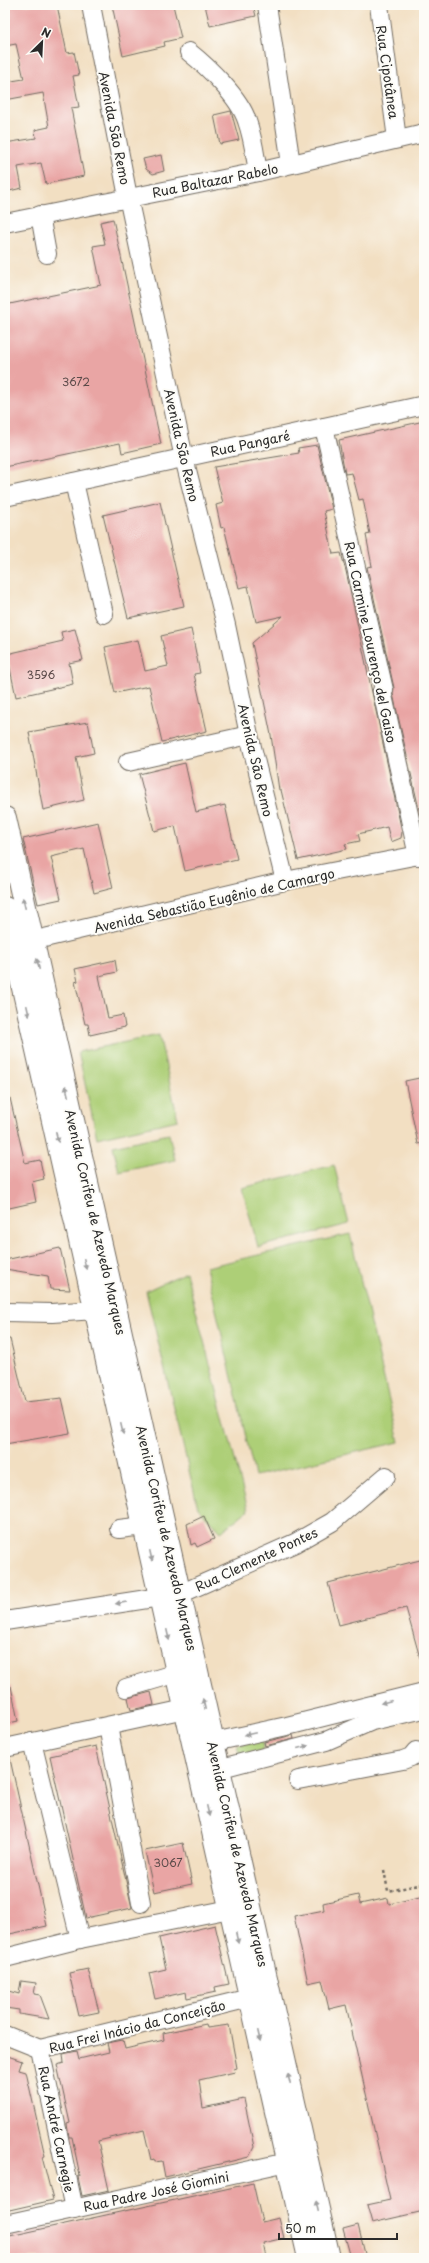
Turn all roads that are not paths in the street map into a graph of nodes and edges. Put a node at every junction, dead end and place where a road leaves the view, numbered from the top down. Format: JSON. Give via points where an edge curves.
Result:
{"nodes":[{"id":1,"x":91,"y":5,"type":"edge"},
{"id":2,"x":266,"y":5,"type":"edge"},
{"id":3,"x":379,"y":5,"type":"edge"},
{"id":4,"x":189,"y":52,"type":"dead end"},
{"id":5,"x":424,"y":133,"type":"edge"},
{"id":6,"x":397,"y":139,"type":"junction"},
{"id":7,"x":291,"y":164,"type":"junction"},
{"id":8,"x":258,"y":172,"type":"junction"},
{"id":9,"x":128,"y":197,"type":"junction"},
{"id":10,"x":40,"y":216,"type":"junction"},
{"id":11,"x":5,"y":223,"type":"edge"},
{"id":12,"x":46,"y":254,"type":"dead end"},
{"id":13,"x":424,"y":405,"type":"edge"},
{"id":14,"x":324,"y":427,"type":"junction"},
{"id":15,"x":184,"y":458,"type":"junction"},
{"id":16,"x":74,"y":482,"type":"junction"},
{"id":17,"x":5,"y":497,"type":"edge"},
{"id":18,"x":104,"y":614,"type":"dead end"},
{"id":19,"x":249,"y":735,"type":"junction"},
{"id":20,"x":128,"y":762,"type":"dead end"},
{"id":21,"x":6,"y":823,"type":"edge"},
{"id":22,"x":421,"y":855,"type":"edge"},
{"id":23,"x":285,"y":881,"type":"junction"},
{"id":24,"x":5,"y":908,"type":"edge"},
{"id":25,"x":17,"y":944,"type":"edge"},
{"id":26,"x":95,"y":1310,"type":"junction"},
{"id":27,"x":5,"y":1312,"type":"edge"},
{"id":28,"x":140,"y":1416,"type":"junction"},
{"id":29,"x":386,"y":1476,"type":"dead end"},
{"id":30,"x":144,"y":1526,"type":"junction"},
{"id":31,"x":119,"y":1528,"type":"dead end"},
{"id":32,"x":170,"y":1596,"type":"junction"},
{"id":33,"x":5,"y":1621,"type":"edge"},
{"id":34,"x":177,"y":1673,"type":"junction"},
{"id":35,"x":126,"y":1688,"type":"dead end"},
{"id":36,"x":424,"y":1692,"type":"edge"},
{"id":37,"x":185,"y":1709,"type":"junction"},
{"id":38,"x":424,"y":1709,"type":"edge"},
{"id":39,"x":108,"y":1726,"type":"junction"},
{"id":40,"x":32,"y":1742,"type":"junction"},
{"id":41,"x":203,"y":1744,"type":"junction"},
{"id":42,"x":5,"y":1748,"type":"edge"},
{"id":43,"x":389,"y":1761,"type":"dead end"},
{"id":44,"x":209,"y":1771,"type":"junction"},
{"id":45,"x":298,"y":1780,"type":"dead end"},
{"id":46,"x":141,"y":1903,"type":"dead end"},
{"id":47,"x":230,"y":1909,"type":"junction"},
{"id":48,"x":80,"y":1939,"type":"junction"},
{"id":49,"x":5,"y":1958,"type":"edge"},
{"id":50,"x":259,"y":1994,"type":"junction"},
{"id":51,"x":5,"y":2035,"type":"edge"},
{"id":52,"x":40,"y":2049,"type":"junction"},
{"id":53,"x":297,"y":2160,"type":"junction"},
{"id":54,"x":74,"y":2209,"type":"junction"},
{"id":55,"x":5,"y":2224,"type":"edge"},
{"id":56,"x":309,"y":2258,"type":"edge"},
{"id":57,"x":329,"y":2258,"type":"edge"}],
"edges":[{"from":1,"to":9,"type":"street","name":"Avenida São Remo"},
{"from":2,"to":7,"type":"street"},
{"from":3,"to":6,"type":"street","name":"Rua Cipotânea"},
{"from":4,"to":8,"type":"street","via":[[210,68],[243,110],[248,122]]},
{"from":5,"to":6,"type":"street","name":"Rua Baltazar Rabelo"},
{"from":6,"to":7,"type":"street","name":"Rua Baltazar Rabelo"},
{"from":7,"to":8,"type":"street","name":"Rua Baltazar Rabelo"},
{"from":8,"to":9,"type":"street","name":"Rua Baltazar Rabelo"},
{"from":9,"to":10,"type":"street","name":"Rua Baltazar Rabelo"},
{"from":9,"to":15,"type":"street","name":"Avenida São Remo"},
{"from":10,"to":11,"type":"street","name":"Rua Baltazar Rabelo"},
{"from":10,"to":12,"type":"street"},
{"from":13,"to":14,"type":"street","name":"Rua Pangaré"},
{"from":14,"to":15,"type":"street","name":"Rua Pangaré"},
{"from":14,"to":22,"type":"street","name":"Rua Carmine Lourenço del Gaiso"},
{"from":15,"to":16,"type":"street","name":"Rua Pangaré"},
{"from":15,"to":19,"type":"street","name":"Avenida São Remo","via":[[226,625]]},
{"from":16,"to":17,"type":"street","name":"Rua Pangaré"},
{"from":16,"to":18,"type":"street"},
{"from":19,"to":20,"type":"street"},
{"from":19,"to":23,"type":"street","name":"Avenida São Remo"},
{"from":25,"to":21,"type":"main road","name":"Avenida Corifeu de Azevedo Marques","one_way":true},
{"from":22,"to":23,"type":"street","name":"Avenida Sebastião Eugênio de Camargo"},
{"from":23,"to":25,"type":"street","name":"Avenida Sebastião Eugênio de Camargo"},
{"from":24,"to":25,"type":"main road","name":"Avenida Corifeu de Azevedo Marques"},
{"from":25,"to":26,"type":"main road","name":"Avenida Corifeu de Azevedo Marques","one_way":true},
{"from":28,"to":25,"type":"main road","name":"Avenida Corifeu de Azevedo Marques","one_way":true},
{"from":26,"to":27,"type":"street","via":[[52,1313]]},
{"from":26,"to":28,"type":"main road","via":[[106,1313],[130,1407]]},
{"from":26,"to":30,"type":"main road","name":"Avenida Corifeu de Azevedo Marques","one_way":true},
{"from":28,"to":32,"type":"main road","name":"Avenida Corifeu de Azevedo Marques"},
{"from":29,"to":32,"type":"street","name":"Rua Clemente Pontes","via":[[332,1522],[295,1543]]},
{"from":30,"to":31,"type":"street"},
{"from":30,"to":32,"type":"main road","name":"Avenida Corifeu de Azevedo Marques","one_way":true},
{"from":32,"to":33,"type":"street","name":"Rua Clemente Pontes","one_way":true},
{"from":32,"to":34,"type":"main road","name":"Avenida Corifeu de Azevedo Marques","one_way":true},
{"from":41,"to":32,"type":"main road","name":"Avenida Corifeu de Azevedo Marques","one_way":true},
{"from":34,"to":35,"type":"street"},
{"from":34,"to":37,"type":"main road","name":"Avenida Corifeu de Azevedo Marques"},
{"from":36,"to":41,"type":"street","one_way":true},
{"from":37,"to":39,"type":"street"},
{"from":37,"to":41,"type":"main road","name":"Avenida Corifeu de Azevedo Marques"},
{"from":44,"to":38,"type":"street","one_way":true,"via":[[326,1741],[372,1721]]},
{"from":39,"to":40,"type":"street"},
{"from":39,"to":46,"type":"street"},
{"from":40,"to":42,"type":"street"},
{"from":40,"to":48,"type":"street"},
{"from":41,"to":44,"type":"main road","name":"Avenida Corifeu de Azevedo Marques"},
{"from":43,"to":45,"type":"street"},
{"from":44,"to":47,"type":"main road","name":"Avenida Corifeu de Azevedo Marques","one_way":true},
{"from":44,"to":50,"type":"main road","name":"Avenida Corifeu de Azevedo Marques"},
{"from":47,"to":48,"type":"street"},
{"from":47,"to":50,"type":"main road","name":"Avenida Corifeu de Azevedo Marques","one_way":true},
{"from":48,"to":49,"type":"street"},
{"from":50,"to":52,"type":"street","name":"Rua Frei Inácio da Conceição"},
{"from":50,"to":53,"type":"main road","name":"Avenida Corifeu de Azevedo Marques"},
{"from":51,"to":52,"type":"street","name":"Rua Frei Inácio da Conceição"},
{"from":52,"to":54,"type":"street","name":"Rua André Carnegie"},
{"from":53,"to":54,"type":"street","name":"Rua Padre José Giomini"},
{"from":53,"to":56,"type":"main road","name":"Avenida Corifeu de Azevedo Marques"},
{"from":57,"to":53,"type":"main road","name":"Avenida Corifeu de Azevedo Marques","one_way":true},
{"from":54,"to":55,"type":"street","name":"Rua Padre José Giomini"}]}
